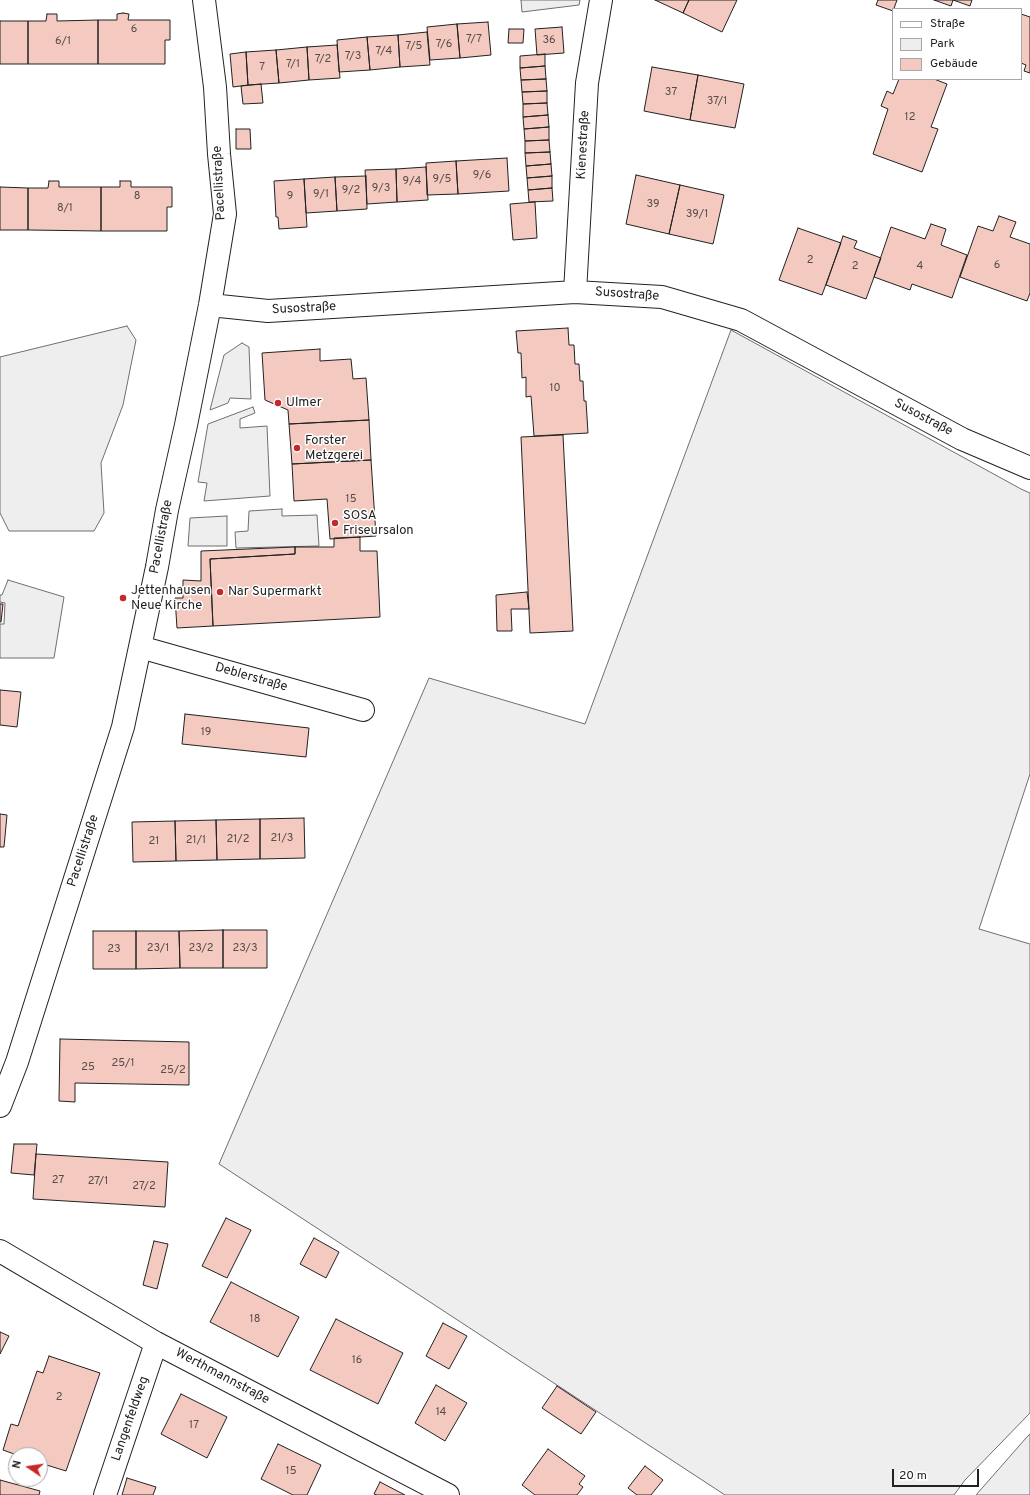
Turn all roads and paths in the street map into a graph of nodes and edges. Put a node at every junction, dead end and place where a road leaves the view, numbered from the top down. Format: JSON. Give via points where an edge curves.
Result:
{"nodes":[{"id":1,"x":204,"y":0,"type":"edge"},
{"id":2,"x":602,"y":0,"type":"edge"},
{"id":3,"x":575,"y":292,"type":"junction"},
{"id":4,"x":210,"y":305,"type":"junction"},
{"id":5,"x":1030,"y":468,"type":"edge"},
{"id":6,"x":140,"y":647,"type":"junction"},
{"id":7,"x":363,"y":710,"type":"dead end"},
{"id":8,"x":0,"y":1106,"type":"edge"},
{"id":9,"x":0,"y":1250,"type":"edge"},
{"id":10,"x":156,"y":1343,"type":"junction"},
{"id":11,"x":105,"y":1495,"type":"edge"},
{"id":12,"x":448,"y":1495,"type":"edge"}],
"edges":[{"from":1,"to":4,"type":"street","name":"Pacellistraße","via":[[215,87],[225,214]]},
{"from":2,"to":3,"type":"street","name":"Kienestraße","via":[[587,83]]},
{"from":3,"to":4,"type":"street","name":"Susostraße","via":[[268,311]]},
{"from":3,"to":5,"type":"street","name":"Susostraße","via":[[662,296],[741,320],[962,439]]},
{"from":4,"to":6,"type":"street","name":"Pacellistraße"},
{"from":6,"to":7,"type":"street","name":"Deblerstraße"},
{"from":6,"to":8,"type":"street","name":"Pacellistraße","via":[[123,728],[17,1062]]},
{"from":9,"to":10,"type":"street","name":"Werthmannstraße"},
{"from":10,"to":11,"type":"street","name":"Langenfeldweg"},
{"from":10,"to":12,"type":"street","name":"Werthmannstraße"}]}
